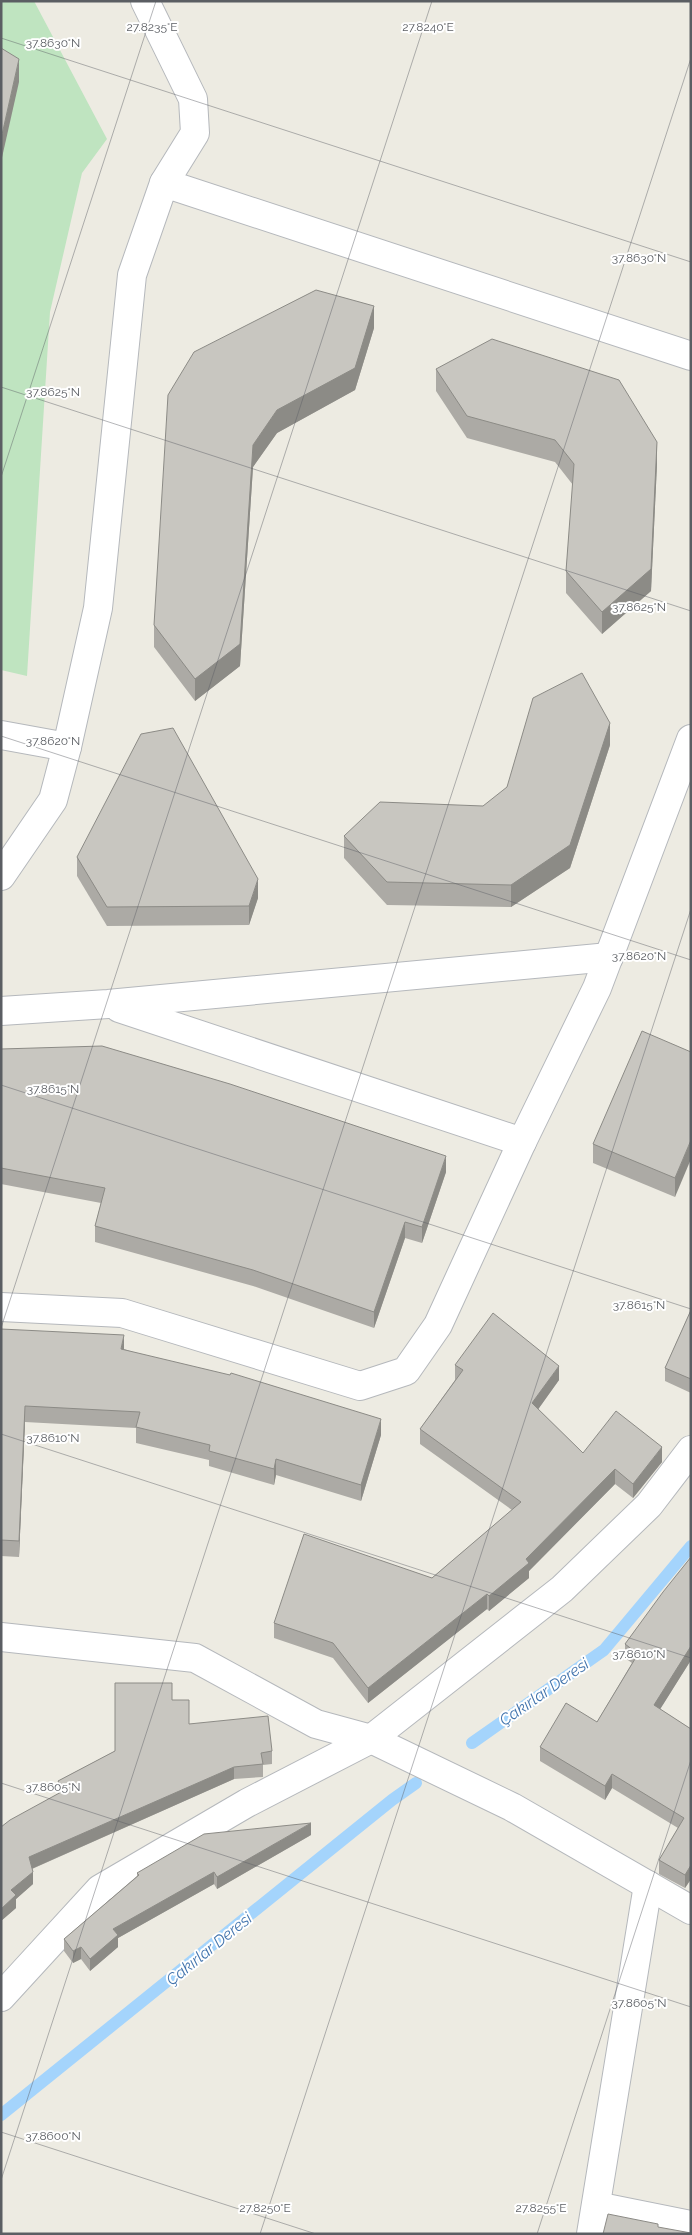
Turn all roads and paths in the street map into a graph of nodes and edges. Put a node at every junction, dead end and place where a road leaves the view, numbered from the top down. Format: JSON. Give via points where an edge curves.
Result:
{"nodes":[{"id":1,"x":144,"y":1,"type":"edge"},
{"id":2,"x":164,"y":183,"type":"junction"},
{"id":3,"x":691,"y":356,"type":"edge"},
{"id":4,"x":1,"y":735,"type":"edge"},
{"id":5,"x":691,"y":739,"type":"edge"},
{"id":6,"x":67,"y":748,"type":"junction"},
{"id":7,"x":1,"y":876,"type":"edge"},
{"id":8,"x":609,"y":957,"type":"junction"},
{"id":9,"x":108,"y":1004,"type":"junction"},
{"id":10,"x":1,"y":1011,"type":"edge"},
{"id":11,"x":522,"y":1142,"type":"junction"},
{"id":12,"x":1,"y":1307,"type":"edge"},
{"id":13,"x":691,"y":1450,"type":"edge"},
{"id":14,"x":1,"y":1637,"type":"edge"},
{"id":15,"x":371,"y":1739,"type":"junction"},
{"id":16,"x":648,"y":1885,"type":"junction"},
{"id":17,"x":691,"y":1910,"type":"edge"},
{"id":18,"x":1,"y":1997,"type":"edge"},
{"id":19,"x":596,"y":2206,"type":"junction"},
{"id":20,"x":691,"y":2225,"type":"edge"},
{"id":21,"x":591,"y":2234,"type":"edge"}],
"edges":[{"from":1,"to":2,"type":"street","via":[[193,99],[195,133]]},
{"from":2,"to":3,"type":"street"},
{"from":2,"to":6,"type":"street","via":[[132,275],[98,608]]},
{"from":4,"to":6,"type":"street"},
{"from":5,"to":8,"type":"street"},
{"from":6,"to":7,"type":"street","via":[[53,800]]},
{"from":8,"to":9,"type":"street"},
{"from":8,"to":11,"type":"street"},
{"from":9,"to":10,"type":"street"},
{"from":9,"to":11,"type":"street"},
{"from":11,"to":12,"type":"street","via":[[438,1325],[406,1370],[360,1386],[122,1313]]},
{"from":13,"to":15,"type":"street","via":[[649,1505],[562,1589]]},
{"from":14,"to":15,"type":"street","via":[[195,1658],[316,1724]]},
{"from":15,"to":16,"type":"street","via":[[512,1807]]},
{"from":15,"to":18,"type":"street","via":[[248,1803],[100,1889]]},
{"from":16,"to":17,"type":"street"},
{"from":16,"to":19,"type":"street"},
{"from":19,"to":20,"type":"street"},
{"from":19,"to":21,"type":"street"}]}
